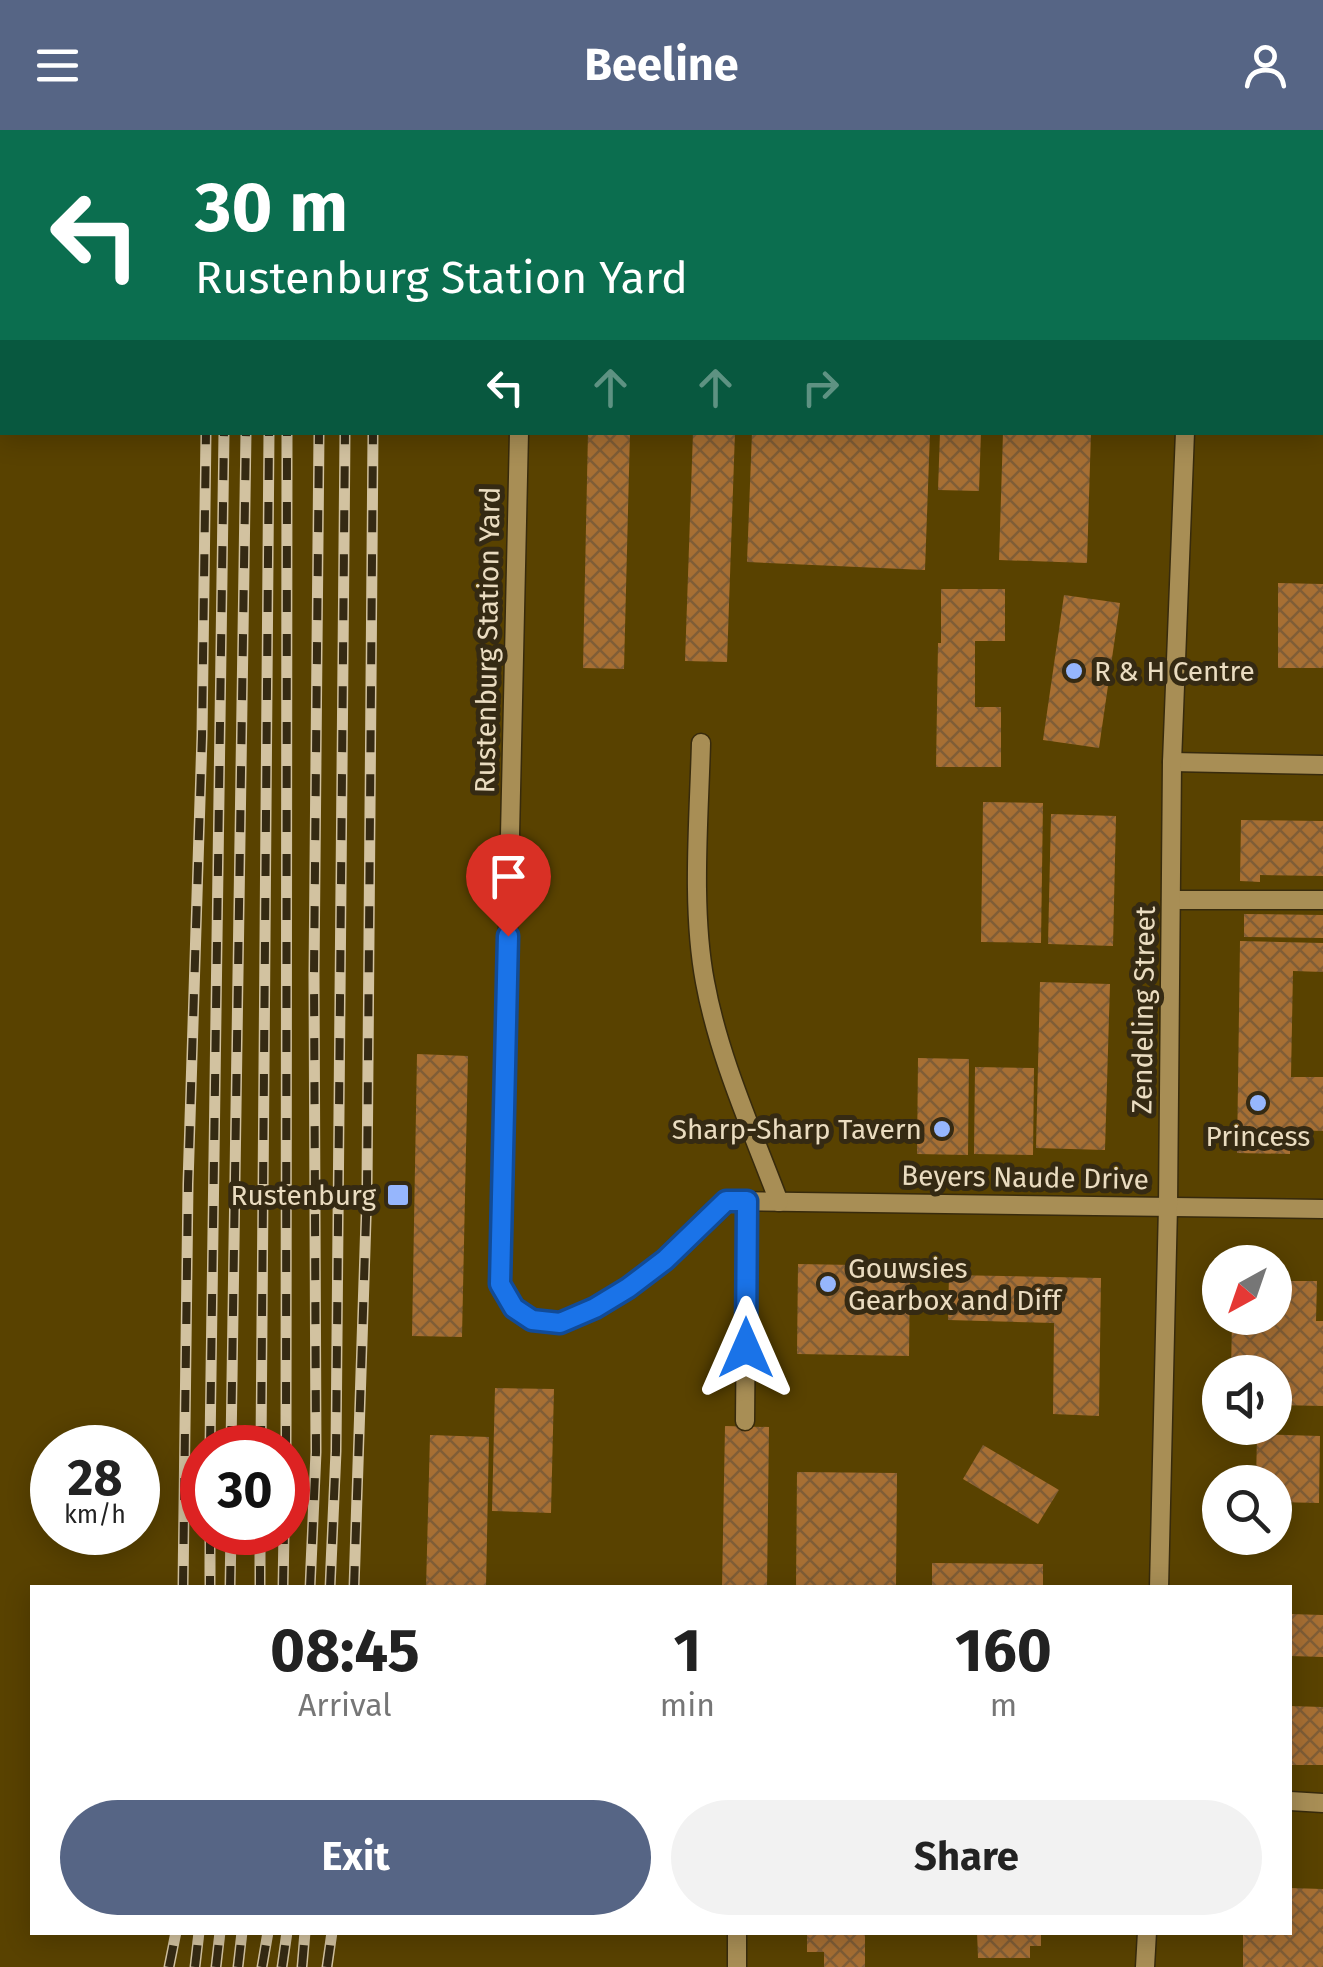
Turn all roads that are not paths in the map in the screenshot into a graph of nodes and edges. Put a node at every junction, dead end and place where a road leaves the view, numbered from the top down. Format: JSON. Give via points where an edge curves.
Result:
{"nodes":[{"id":1,"x":519,"y":435,"type":"edge"},
{"id":2,"x":1185,"y":435,"type":"edge"},
{"id":3,"x":701,"y":743,"type":"dead end"},
{"id":4,"x":1172,"y":762,"type":"junction"},
{"id":5,"x":1323,"y":765,"type":"edge"},
{"id":6,"x":1171,"y":900,"type":"junction"},
{"id":7,"x":1323,"y":900,"type":"edge"},
{"id":8,"x":726,"y":1201,"type":"joint"},
{"id":9,"x":747,"y":1201,"type":"junction"},
{"id":10,"x":779,"y":1202,"type":"junction"},
{"id":11,"x":1168,"y":1206,"type":"junction"},
{"id":12,"x":1323,"y":1208,"type":"edge"},
{"id":13,"x":746,"y":1421,"type":"dead end"},
{"id":14,"x":1159,"y":1585,"type":"edge"},
{"id":15,"x":1292,"y":1801,"type":"edge"},
{"id":16,"x":1323,"y":1803,"type":"edge"},
{"id":17,"x":737,"y":1935,"type":"edge"},
{"id":18,"x":1148,"y":1935,"type":"edge"},
{"id":19,"x":737,"y":1967,"type":"edge"},
{"id":20,"x":1145,"y":1967,"type":"edge"}],
"edges":[{"from":1,"to":8,"type":"street","name":"Rustenburg Station Yard","via":[[500,1284],[514,1308],[532,1320],[560,1323],[628,1288]]},
{"from":2,"to":4,"type":"street","name":"Zendeling Street"},
{"from":3,"to":10,"type":"street","via":[[698,898],[705,982],[729,1070]]},
{"from":4,"to":5,"type":"street"},
{"from":4,"to":6,"type":"street","name":"Zendeling Street"},
{"from":6,"to":7,"type":"street"},
{"from":6,"to":11,"type":"street","name":"Zendeling Street"},
{"from":8,"to":9,"type":"street","name":"Beyers Naude Drive"},
{"from":9,"to":10,"type":"street","name":"Beyers Naude Drive"},
{"from":9,"to":13,"type":"street"},
{"from":10,"to":11,"type":"street","name":"Beyers Naude Drive"},
{"from":11,"to":12,"type":"street","name":"Beyers Naude Drive"},
{"from":11,"to":14,"type":"street","name":"Zendeling Street"},
{"from":15,"to":16,"type":"street"},
{"from":17,"to":19,"type":"street"},
{"from":18,"to":20,"type":"street"}]}
